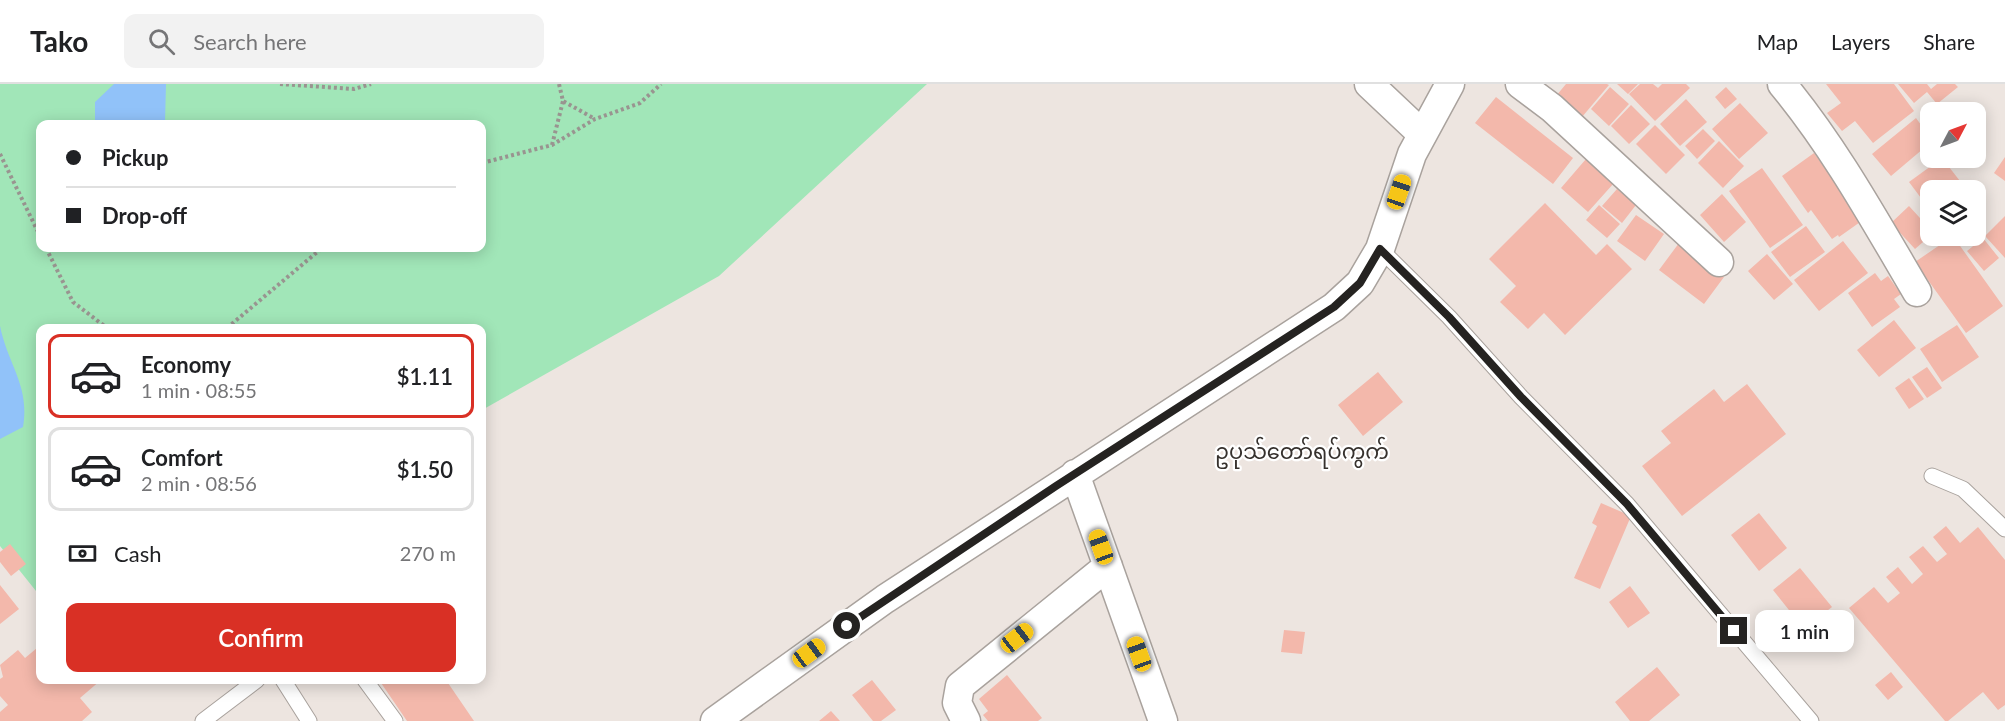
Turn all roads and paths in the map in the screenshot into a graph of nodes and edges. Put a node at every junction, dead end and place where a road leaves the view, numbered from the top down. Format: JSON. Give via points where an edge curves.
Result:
{"nodes":[{"id":1,"x":280,"y":84,"type":"edge"},
{"id":2,"x":371,"y":84,"type":"edge"},
{"id":3,"x":559,"y":84,"type":"edge"},
{"id":4,"x":661,"y":84,"type":"edge"},
{"id":5,"x":1369,"y":84,"type":"edge"},
{"id":6,"x":1450,"y":84,"type":"edge"},
{"id":7,"x":1520,"y":84,"type":"edge"},
{"id":8,"x":1782,"y":84,"type":"edge"},
{"id":9,"x":563,"y":101,"type":"junction"},
{"id":10,"x":595,"y":119,"type":"junction"},
{"id":11,"x":1422,"y":134,"type":"junction"},
{"id":12,"x":552,"y":146,"type":"junction"},
{"id":13,"x":0,"y":154,"type":"edge"},
{"id":14,"x":486,"y":162,"type":"edge"},
{"id":15,"x":36,"y":228,"type":"edge"},
{"id":16,"x":1380,"y":249,"type":"junction"},
{"id":17,"x":48,"y":252,"type":"edge"},
{"id":18,"x":317,"y":252,"type":"edge"},
{"id":19,"x":1719,"y":262,"type":"dead end"},
{"id":20,"x":1917,"y":292,"type":"dead end"},
{"id":21,"x":102,"y":324,"type":"edge"},
{"id":22,"x":232,"y":324,"type":"edge"},
{"id":23,"x":1075,"y":474,"type":"junction"},
{"id":24,"x":1932,"y":476,"type":"dead end"},
{"id":25,"x":2005,"y":529,"type":"edge"},
{"id":26,"x":1108,"y":566,"type":"junction"},
{"id":27,"x":286,"y":684,"type":"edge"},
{"id":28,"x":367,"y":684,"type":"edge"},
{"id":29,"x":237,"y":686,"type":"edge"},
{"id":30,"x":203,"y":721,"type":"edge"},
{"id":31,"x":309,"y":721,"type":"edge"},
{"id":32,"x":394,"y":721,"type":"edge"},
{"id":33,"x":715,"y":721,"type":"edge"},
{"id":34,"x":966,"y":721,"type":"edge"},
{"id":35,"x":1163,"y":721,"type":"edge"},
{"id":36,"x":1811,"y":721,"type":"edge"}],
"edges":[{"from":1,"to":2,"type":"path","via":[[354,89]]},
{"from":3,"to":9,"type":"path"},
{"from":4,"to":10,"type":"path","via":[[640,103]]},
{"from":5,"to":11,"type":"street"},
{"from":6,"to":11,"type":"street"},
{"from":7,"to":19,"type":"street","via":[[1552,108]]},
{"from":8,"to":20,"type":"street","via":[[1811,119]]},
{"from":9,"to":10,"type":"path"},
{"from":9,"to":12,"type":"path"},
{"from":10,"to":12,"type":"path"},
{"from":11,"to":16,"type":"street"},
{"from":12,"to":14,"type":"path"},
{"from":13,"to":15,"type":"path"},
{"from":16,"to":23,"type":"street","via":[[1360,283],[1334,307]]},
{"from":16,"to":36,"type":"lane","via":[[1627,504]]},
{"from":17,"to":21,"type":"path","via":[[73,302]]},
{"from":18,"to":22,"type":"path"},
{"from":23,"to":26,"type":"street"},
{"from":23,"to":33,"type":"street","via":[[885,599]]},
{"from":24,"to":25,"type":"lane","via":[[1963,489]]},
{"from":26,"to":34,"type":"street","via":[[960,686],[957,703]]},
{"from":26,"to":35,"type":"street"},
{"from":27,"to":31,"type":"lane"},
{"from":28,"to":32,"type":"lane"},
{"from":29,"to":30,"type":"lane"}]}
